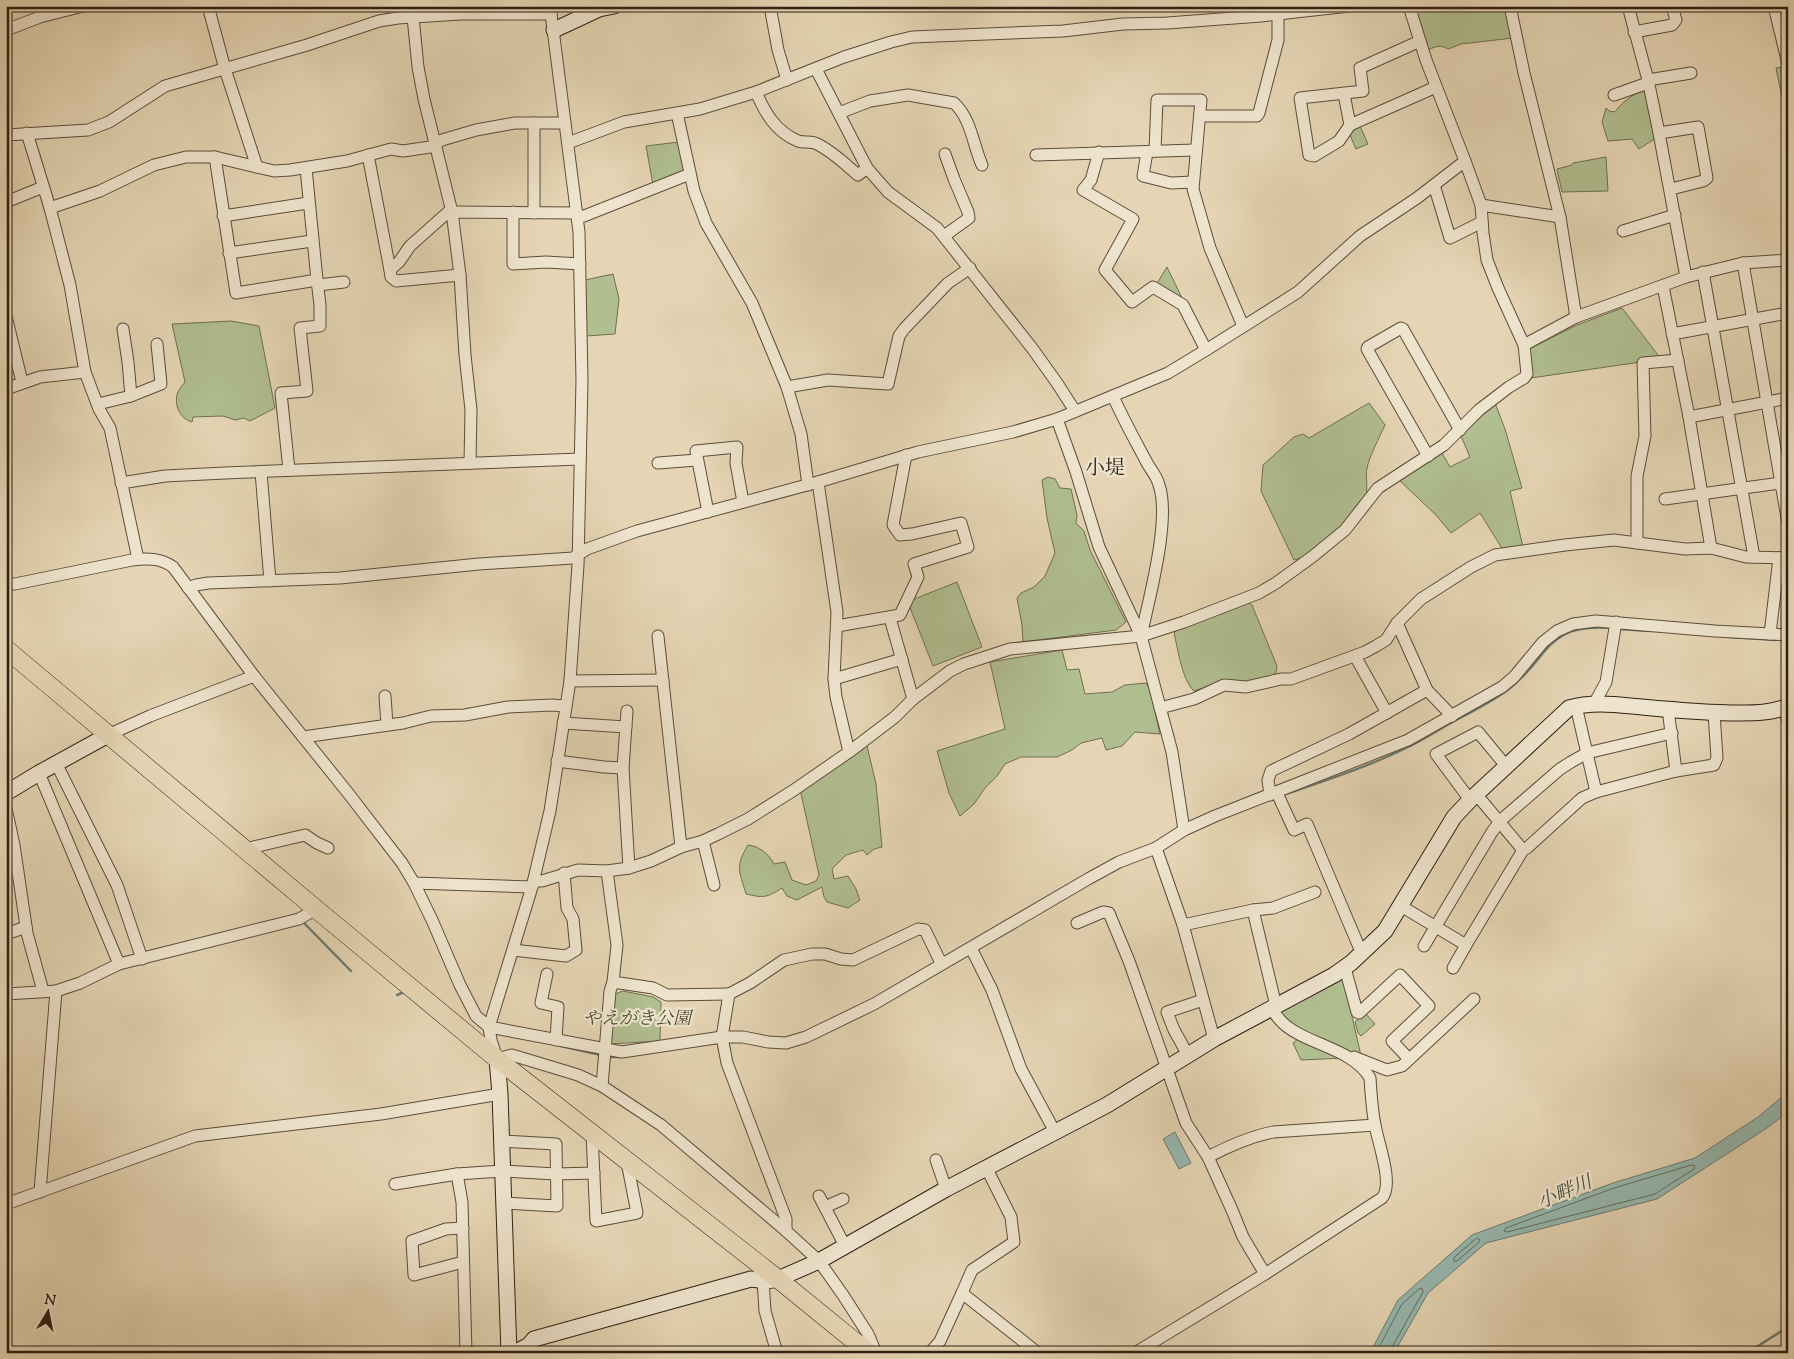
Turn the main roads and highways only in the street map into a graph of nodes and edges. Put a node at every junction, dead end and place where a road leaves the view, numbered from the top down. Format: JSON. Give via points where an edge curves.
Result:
{"nodes":[{"id":1,"x":6,"y":649,"type":"edge"},
{"id":2,"x":869,"y":1353,"type":"edge"}],
"edges":[{"from":1,"to":2,"type":"main road","via":[[497,1059],[771,1280]]}]}
